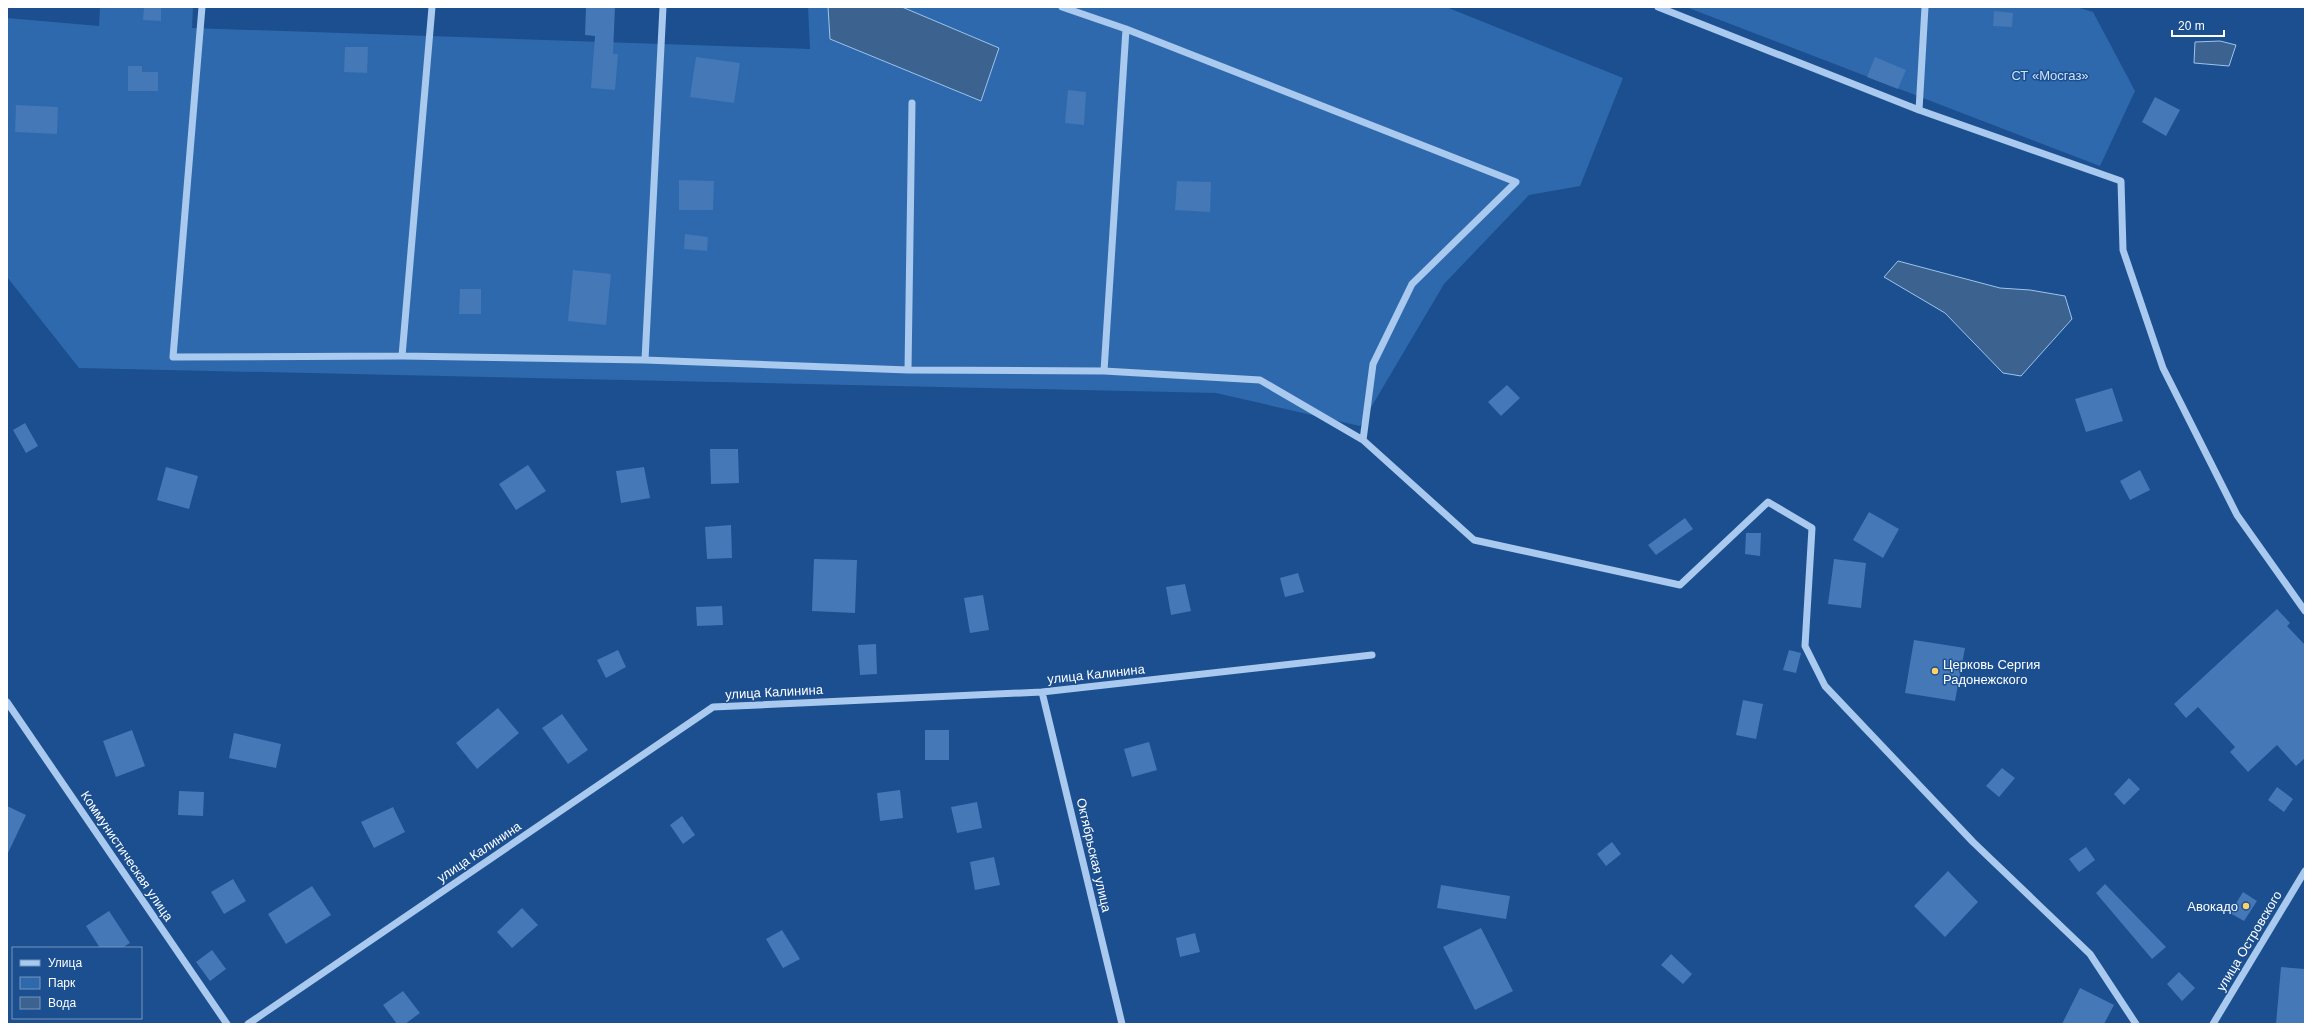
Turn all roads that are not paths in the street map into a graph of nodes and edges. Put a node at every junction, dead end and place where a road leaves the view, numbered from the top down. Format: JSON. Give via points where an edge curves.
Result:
{"nodes":[{"id":1,"x":202,"y":7,"type":"edge"},
{"id":2,"x":432,"y":7,"type":"edge"},
{"id":3,"x":663,"y":7,"type":"edge"},
{"id":4,"x":1062,"y":7,"type":"edge"},
{"id":5,"x":1658,"y":7,"type":"edge"},
{"id":6,"x":1925,"y":7,"type":"edge"},
{"id":7,"x":1126,"y":29,"type":"junction"},
{"id":8,"x":912,"y":103,"type":"dead end"},
{"id":9,"x":1919,"y":110,"type":"junction"},
{"id":10,"x":402,"y":356,"type":"junction"},
{"id":11,"x":645,"y":360,"type":"junction"},
{"id":12,"x":908,"y":370,"type":"junction"},
{"id":13,"x":1104,"y":371,"type":"junction"},
{"id":14,"x":1363,"y":440,"type":"junction"},
{"id":15,"x":2305,"y":611,"type":"edge"},
{"id":16,"x":1372,"y":655,"type":"dead end"},
{"id":17,"x":1042,"y":692,"type":"junction"},
{"id":18,"x":7,"y":702,"type":"edge"},
{"id":19,"x":2305,"y":871,"type":"edge"},
{"id":20,"x":227,"y":1024,"type":"edge"},
{"id":21,"x":248,"y":1024,"type":"edge"},
{"id":22,"x":1122,"y":1024,"type":"edge"},
{"id":23,"x":2136,"y":1024,"type":"edge"},
{"id":24,"x":2213,"y":1024,"type":"edge"}],
"edges":[{"from":1,"to":10,"type":"street","via":[[173,357]]},
{"from":2,"to":10,"type":"street"},
{"from":3,"to":11,"type":"street"},
{"from":4,"to":7,"type":"street"},
{"from":5,"to":9,"type":"street"},
{"from":6,"to":9,"type":"street"},
{"from":7,"to":13,"type":"street"},
{"from":7,"to":14,"type":"street","via":[[1516,182],[1412,284],[1372,364]]},
{"from":8,"to":12,"type":"street"},
{"from":9,"to":15,"type":"street","via":[[2121,181],[2123,250],[2163,368],[2237,515]]},
{"from":10,"to":11,"type":"street"},
{"from":11,"to":12,"type":"street"},
{"from":12,"to":13,"type":"street"},
{"from":13,"to":14,"type":"street","via":[[1260,380]]},
{"from":14,"to":23,"type":"street","via":[[1474,540],[1680,585],[1768,502],[1812,528],[1805,646],[1826,686],[1972,842],[2090,954]]},
{"from":16,"to":17,"type":"street","name":"улица Калинина"},
{"from":17,"to":21,"type":"street","name":"улица Калинина","via":[[713,707]]},
{"from":17,"to":22,"type":"street","name":"Октябрьская улица"},
{"from":18,"to":20,"type":"street","name":"Коммунистическая улица"},
{"from":19,"to":24,"type":"street","name":"улица Островского"}]}
